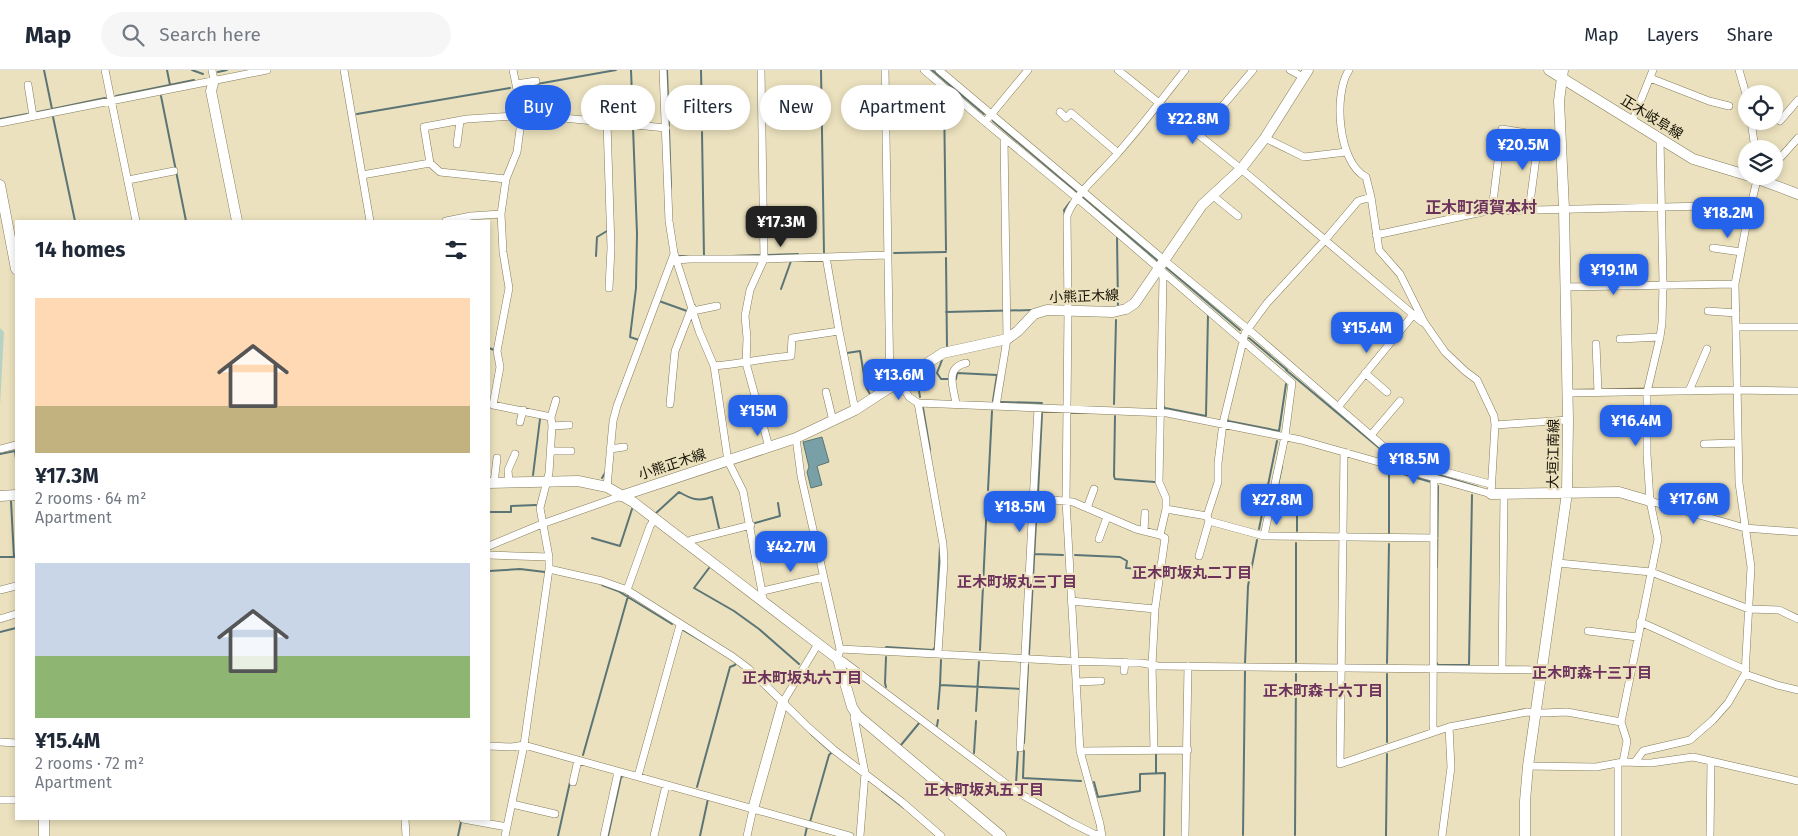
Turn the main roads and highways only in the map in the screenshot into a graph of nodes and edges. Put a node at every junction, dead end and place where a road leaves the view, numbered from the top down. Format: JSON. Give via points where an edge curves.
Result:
{"nodes":[{"id":1,"x":1549,"y":70,"type":"edge"},
{"id":2,"x":1306,"y":74,"type":"edge"},
{"id":3,"x":1562,"y":74,"type":"edge"},
{"id":4,"x":213,"y":75,"type":"edge"},
{"id":5,"x":1738,"y":172,"type":"edge"},
{"id":6,"x":0,"y":184,"type":"edge"},
{"id":7,"x":1774,"y":185,"type":"edge"},
{"id":8,"x":1798,"y":194,"type":"edge"},
{"id":9,"x":237,"y":220,"type":"edge"},
{"id":10,"x":15,"y":264,"type":"edge"},
{"id":11,"x":492,"y":483,"type":"edge"},
{"id":12,"x":1490,"y":489,"type":"road end"},
{"id":13,"x":1567,"y":493,"type":"junction"},
{"id":14,"x":15,"y":495,"type":"edge"},
{"id":15,"x":0,"y":496,"type":"edge"},
{"id":16,"x":621,"y":496,"type":"junction"},
{"id":17,"x":1650,"y":501,"type":"road end"},
{"id":18,"x":783,"y":702,"type":"road end"},
{"id":19,"x":753,"y":809,"type":"road end"},
{"id":20,"x":44,"y":820,"type":"edge"},
{"id":21,"x":44,"y":836,"type":"edge"},
{"id":22,"x":1002,"y":836,"type":"edge"},
{"id":23,"x":1525,"y":836,"type":"edge"}],
"edges":[{"from":1,"to":3,"type":"main road","name":"正木岐阜線"},
{"from":2,"to":16,"type":"main road","name":"小熊正木線","via":[[1241,170],[1202,205],[1135,303],[1126,309],[1113,312],[1047,310],[1034,314],[1007,339],[943,353],[855,410],[796,438]]},
{"from":3,"to":5,"type":"main road","name":"正木岐阜線","via":[[1693,159]]},
{"from":3,"to":13,"type":"main road","name":"大垣江南線","via":[[1559,101],[1564,209]]},
{"from":4,"to":9,"type":"main road","via":[[211,91]]},
{"from":6,"to":10,"type":"main road"},
{"from":7,"to":8,"type":"main road","name":"正木岐阜線"},
{"from":11,"to":16,"type":"main road","via":[[578,481],[607,487]]},
{"from":12,"to":13,"type":"main road","via":[[1504,494]]},
{"from":13,"to":17,"type":"main road","via":[[1619,492]]},
{"from":13,"to":23,"type":"main road","name":"大垣江南線","via":[[1528,766]]},
{"from":14,"to":15,"type":"main road"},
{"from":16,"to":22,"type":"main road","via":[[838,659],[857,716]]},
{"from":18,"to":19,"type":"main road"},
{"from":20,"to":21,"type":"main road"}]}
